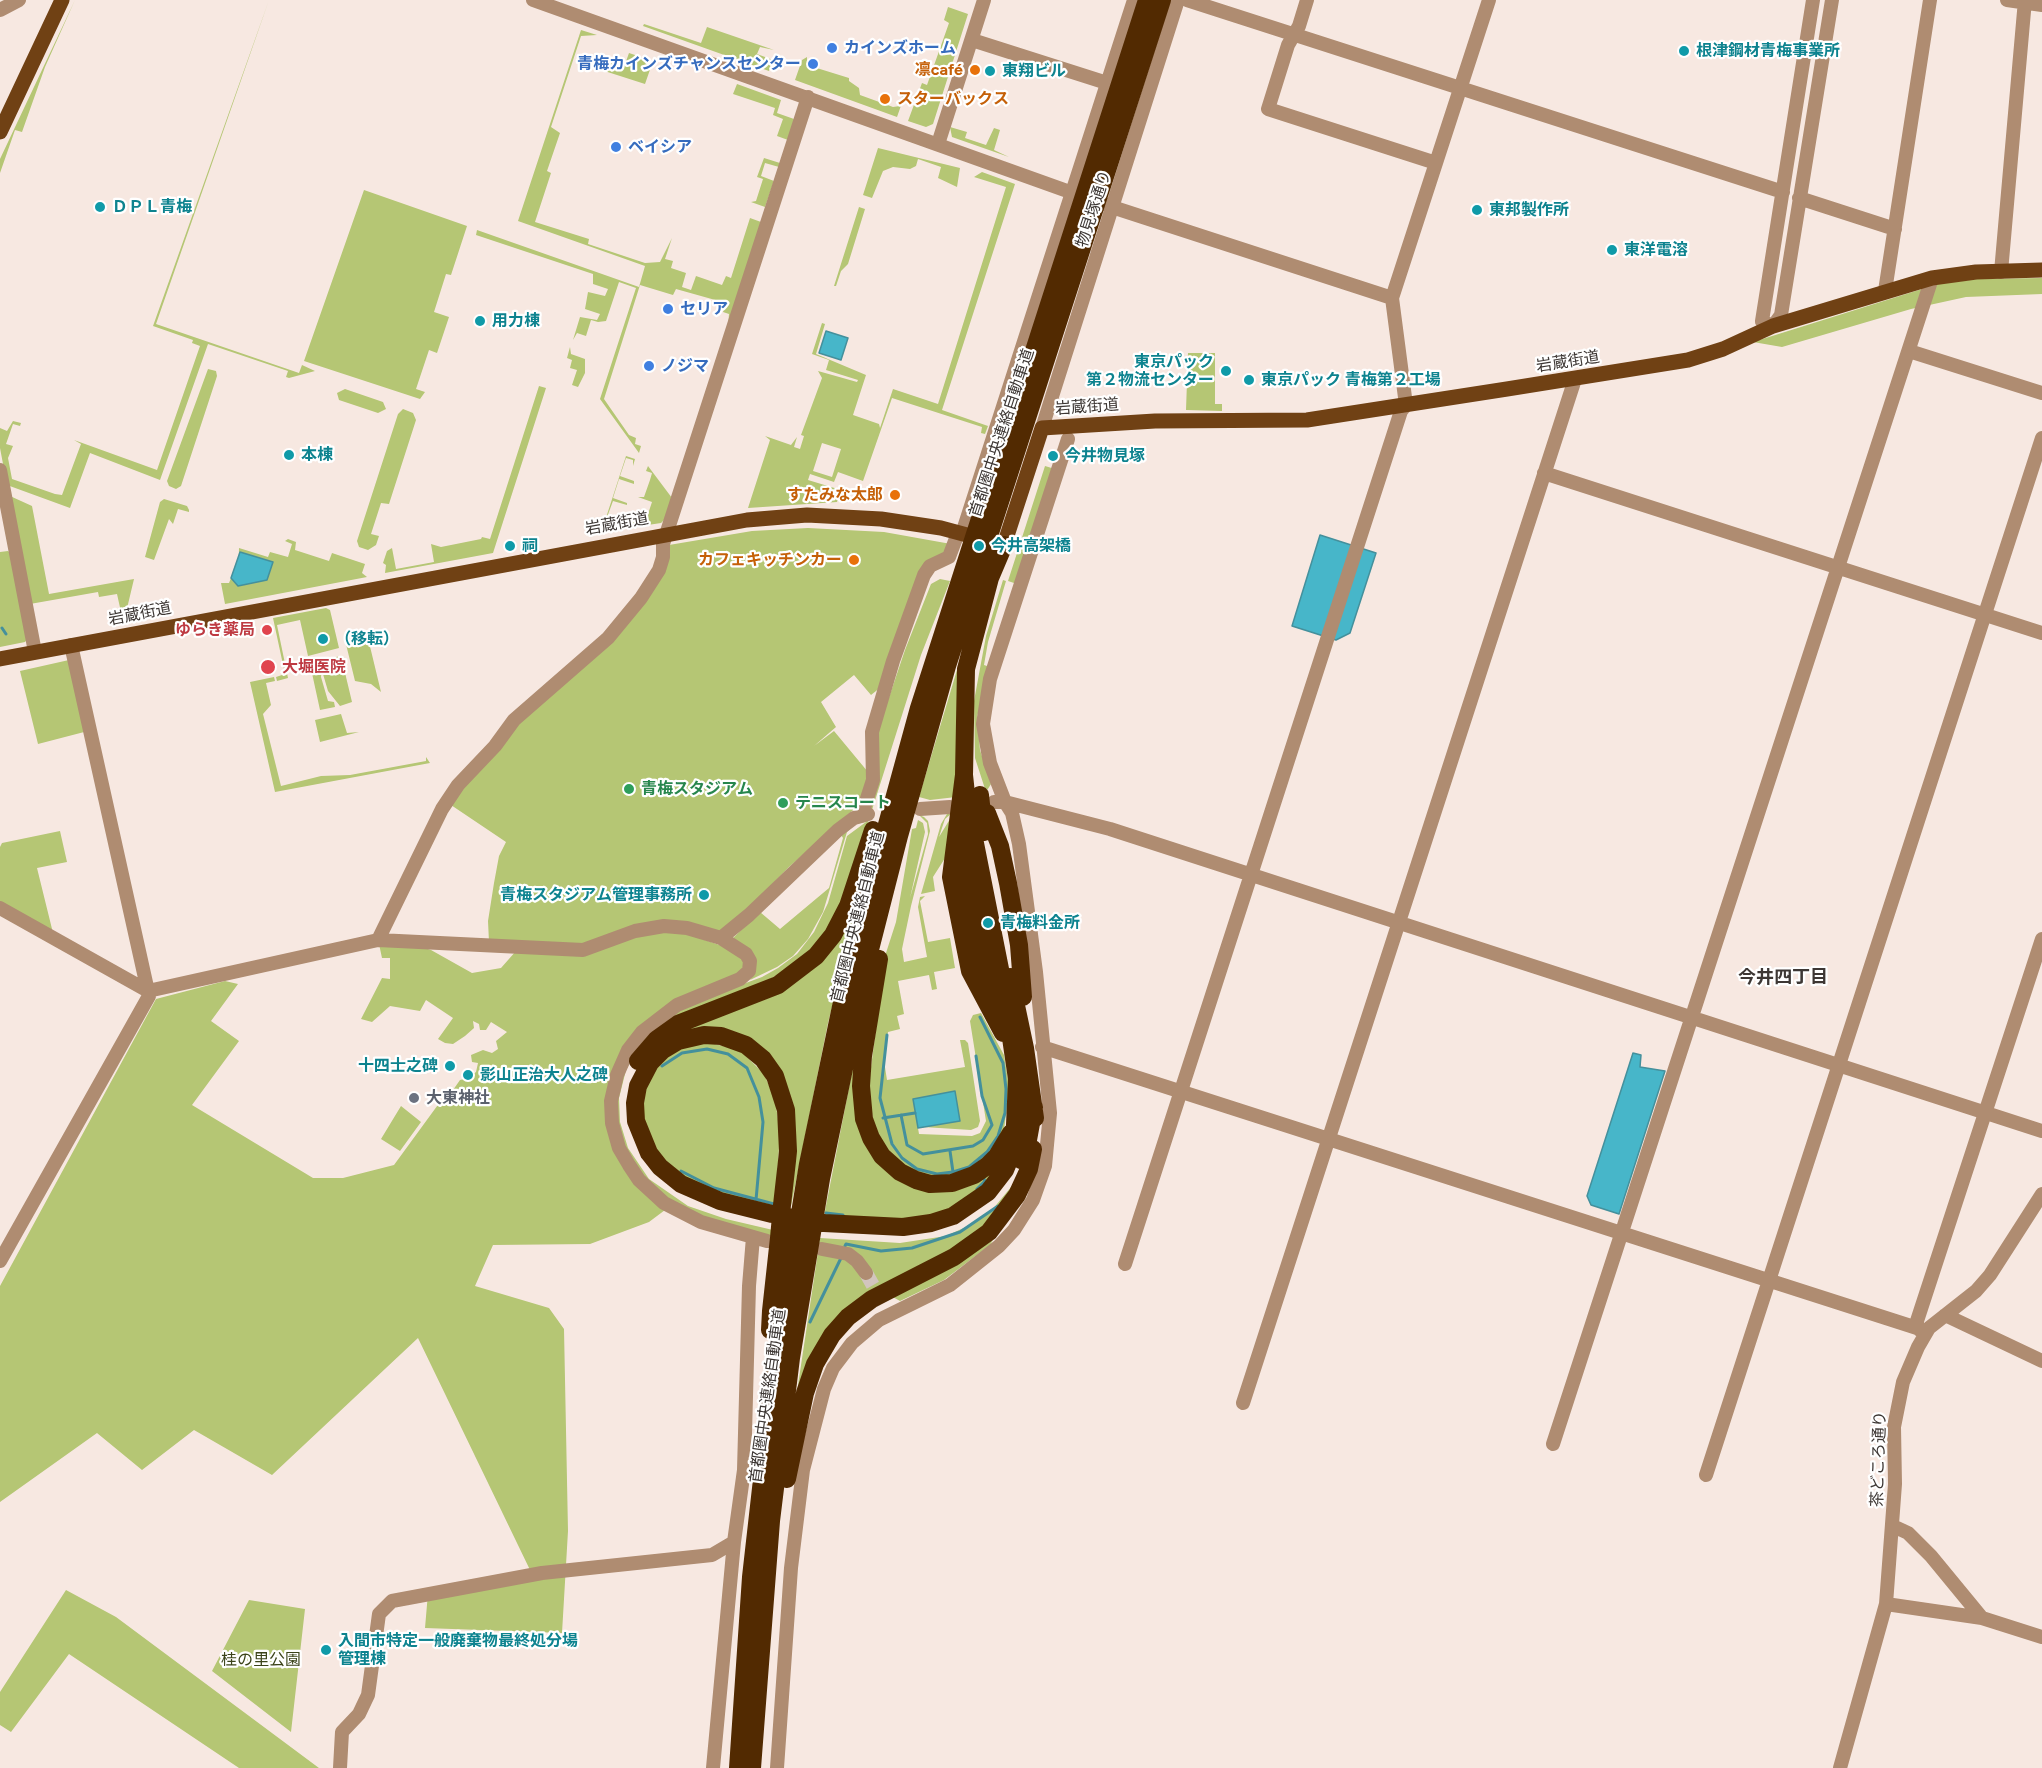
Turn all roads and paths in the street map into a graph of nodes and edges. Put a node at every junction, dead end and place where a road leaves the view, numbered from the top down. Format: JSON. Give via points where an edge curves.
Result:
{"nodes":[{"id":1,"x":19,"y":0,"type":"edge"},
{"id":2,"x":62,"y":0,"type":"edge"},
{"id":3,"x":533,"y":0,"type":"edge"},
{"id":4,"x":984,"y":0,"type":"edge"},
{"id":5,"x":1134,"y":0,"type":"edge"},
{"id":6,"x":1147,"y":0,"type":"edge"},
{"id":7,"x":1162,"y":0,"type":"edge"},
{"id":8,"x":1178,"y":0,"type":"edge"},
{"id":9,"x":1187,"y":0,"type":"edge"},
{"id":10,"x":1307,"y":0,"type":"edge"},
{"id":11,"x":1488,"y":0,"type":"edge"},
{"id":12,"x":1813,"y":0,"type":"edge"},
{"id":13,"x":1832,"y":0,"type":"edge"},
{"id":14,"x":1930,"y":0,"type":"edge"},
{"id":15,"x":2007,"y":0,"type":"edge"},
{"id":16,"x":2025,"y":1,"type":"edge"},
{"id":17,"x":2042,"y":5,"type":"edge"},
{"id":18,"x":0,"y":10,"type":"edge"},
{"id":19,"x":1293,"y":36,"type":"junction"},
{"id":20,"x":972,"y":40,"type":"junction"},
{"id":21,"x":1107,"y":82,"type":"junction"},
{"id":22,"x":1460,"y":88,"type":"junction"},
{"id":23,"x":1799,"y":89,"type":"junction"},
{"id":24,"x":1816,"y":92,"type":"junction"},
{"id":25,"x":808,"y":97,"type":"junction"},
{"id":26,"x":0,"y":132,"type":"edge"},
{"id":27,"x":938,"y":144,"type":"junction"},
{"id":28,"x":1436,"y":163,"type":"junction"},
{"id":29,"x":1783,"y":192,"type":"junction"},
{"id":30,"x":1072,"y":193,"type":"junction"},
{"id":31,"x":1800,"y":198,"type":"junction"},
{"id":32,"x":1112,"y":207,"type":"junction"},
{"id":33,"x":1895,"y":228,"type":"junction"},
{"id":34,"x":2042,"y":270,"type":"edge"},
{"id":35,"x":2001,"y":272,"type":"junction"},
{"id":36,"x":1932,"y":278,"type":"junction"},
{"id":37,"x":1885,"y":291,"type":"junction"},
{"id":38,"x":1392,"y":298,"type":"junction"},
{"id":39,"x":1773,"y":326,"type":"junction"},
{"id":40,"x":1909,"y":351,"type":"junction"},
{"id":41,"x":1575,"y":379,"type":"junction"},
{"id":42,"x":2042,"y":393,"type":"edge"},
{"id":43,"x":1406,"y":405,"type":"junction"},
{"id":44,"x":1042,"y":428,"type":"junction"},
{"id":45,"x":2042,"y":438,"type":"edge"},
{"id":46,"x":1068,"y":439,"type":"dead end"},
{"id":47,"x":0,"y":470,"type":"edge"},
{"id":48,"x":1544,"y":473,"type":"junction"},
{"id":49,"x":960,"y":533,"type":"junction"},
{"id":50,"x":667,"y":534,"type":"junction"},
{"id":51,"x":1004,"y":545,"type":"junction"},
{"id":52,"x":15,"y":546,"type":"junction"},
{"id":53,"x":0,"y":548,"type":"edge"},
{"id":54,"x":1838,"y":568,"type":"junction"},
{"id":55,"x":963,"y":587,"type":"junction"},
{"id":56,"x":1985,"y":615,"type":"junction"},
{"id":57,"x":2042,"y":633,"type":"edge"},
{"id":58,"x":71,"y":645,"type":"junction"},
{"id":59,"x":35,"y":652,"type":"junction"},
{"id":60,"x":0,"y":659,"type":"edge"},
{"id":61,"x":918,"y":766,"type":"junction"},
{"id":62,"x":964,"y":775,"type":"junction"},
{"id":63,"x":993,"y":800,"type":"junction"},
{"id":64,"x":920,"y":809,"type":"dead end"},
{"id":65,"x":956,"y":814,"type":"junction"},
{"id":66,"x":1251,"y":874,"type":"junction"},
{"id":67,"x":0,"y":908,"type":"edge"},
{"id":68,"x":1398,"y":922,"type":"junction"},
{"id":69,"x":721,"y":938,"type":"junction"},
{"id":70,"x":2042,"y":939,"type":"edge"},
{"id":71,"x":378,"y":940,"type":"junction"},
{"id":72,"x":148,"y":991,"type":"junction"},
{"id":73,"x":994,"y":1014,"type":"junction"},
{"id":74,"x":1693,"y":1017,"type":"junction"},
{"id":75,"x":1021,"y":1046,"type":"junction"},
{"id":76,"x":1840,"y":1065,"type":"junction"},
{"id":77,"x":1181,"y":1091,"type":"junction"},
{"id":78,"x":1034,"y":1107,"type":"junction"},
{"id":79,"x":1986,"y":1112,"type":"junction"},
{"id":80,"x":1017,"y":1118,"type":"junction"},
{"id":81,"x":2042,"y":1131,"type":"edge"},
{"id":82,"x":1328,"y":1139,"type":"junction"},
{"id":83,"x":2042,"y":1194,"type":"edge"},
{"id":84,"x":808,"y":1208,"type":"junction"},
{"id":85,"x":1622,"y":1234,"type":"junction"},
{"id":86,"x":753,"y":1237,"type":"junction"},
{"id":87,"x":794,"y":1247,"type":"junction"},
{"id":88,"x":0,"y":1261,"type":"edge"},
{"id":89,"x":1125,"y":1264,"type":"dead end"},
{"id":90,"x":866,"y":1274,"type":"tunnel mouth"},
{"id":91,"x":1769,"y":1282,"type":"junction"},
{"id":92,"x":1945,"y":1315,"type":"junction"},
{"id":93,"x":1921,"y":1331,"type":"junction"},
{"id":94,"x":2042,"y":1361,"type":"edge"},
{"id":95,"x":1243,"y":1403,"type":"dead end"},
{"id":96,"x":1553,"y":1444,"type":"dead end"},
{"id":97,"x":1706,"y":1475,"type":"dead end"},
{"id":98,"x":1893,"y":1526,"type":"junction"},
{"id":99,"x":734,"y":1542,"type":"junction"},
{"id":100,"x":1886,"y":1604,"type":"junction"},
{"id":101,"x":1982,"y":1617,"type":"junction"},
{"id":102,"x":2042,"y":1637,"type":"edge"},
{"id":103,"x":754,"y":1730,"type":"junction"},
{"id":104,"x":340,"y":1768,"type":"edge"},
{"id":105,"x":713,"y":1768,"type":"edge"},
{"id":106,"x":738,"y":1768,"type":"edge"},
{"id":107,"x":752,"y":1768,"type":"edge"},
{"id":108,"x":777,"y":1768,"type":"edge"},
{"id":109,"x":1840,"y":1768,"type":"edge"}],
"edges":[{"from":1,"to":18,"type":"street"},
{"from":2,"to":26,"type":"main road"},
{"from":3,"to":25,"type":"street"},
{"from":4,"to":20,"type":"street"},
{"from":5,"to":21,"type":"street"},
{"from":6,"to":55,"type":"highway","name":"首都圏中央連絡自動車道"},
{"from":7,"to":55,"type":"highway","name":"首都圏中央連絡自動車道"},
{"from":8,"to":32,"type":"street","name":"物見塚通り"},
{"from":9,"to":19,"type":"street"},
{"from":10,"to":19,"type":"street"},
{"from":11,"to":22,"type":"street"},
{"from":12,"to":23,"type":"street"},
{"from":13,"to":24,"type":"street"},
{"from":14,"to":33,"type":"street"},
{"from":15,"to":16,"type":"street"},
{"from":16,"to":17,"type":"street"},
{"from":16,"to":35,"type":"street"},
{"from":19,"to":22,"type":"street"},
{"from":19,"to":28,"type":"street","via":[[1268,109]]},
{"from":20,"to":21,"type":"street"},
{"from":20,"to":27,"type":"street"},
{"from":21,"to":30,"type":"street"},
{"from":22,"to":28,"type":"street"},
{"from":22,"to":29,"type":"street"},
{"from":23,"to":24,"type":"street"},
{"from":23,"to":29,"type":"street"},
{"from":24,"to":31,"type":"street"},
{"from":25,"to":27,"type":"street"},
{"from":25,"to":50,"type":"street"},
{"from":27,"to":30,"type":"street"},
{"from":28,"to":38,"type":"street"},
{"from":29,"to":39,"type":"street","via":[[1762,321]]},
{"from":30,"to":32,"type":"street"},
{"from":30,"to":49,"type":"street"},
{"from":31,"to":33,"type":"street"},
{"from":31,"to":39,"type":"street","via":[[1781,315]]},
{"from":32,"to":38,"type":"street"},
{"from":32,"to":44,"type":"street","name":"物見塚通り"},
{"from":33,"to":37,"type":"street"},
{"from":34,"to":35,"type":"main road","name":"岩蔵街道"},
{"from":35,"to":36,"type":"main road","name":"岩蔵街道"},
{"from":36,"to":37,"type":"main road","name":"岩蔵街道"},
{"from":36,"to":40,"type":"street"},
{"from":37,"to":39,"type":"main road","name":"岩蔵街道"},
{"from":38,"to":43,"type":"street"},
{"from":39,"to":41,"type":"main road","name":"岩蔵街道","via":[[1688,360]]},
{"from":40,"to":42,"type":"street"},
{"from":40,"to":54,"type":"street"},
{"from":41,"to":43,"type":"main road","name":"岩蔵街道"},
{"from":41,"to":48,"type":"street"},
{"from":43,"to":44,"type":"main road","name":"岩蔵街道","via":[[1296,421],[1155,421]]},
{"from":43,"to":66,"type":"street"},
{"from":44,"to":51,"type":"main road","name":"岩蔵街道"},
{"from":45,"to":56,"type":"street"},
{"from":46,"to":63,"type":"street","via":[[985,702],[985,741]]},
{"from":47,"to":52,"type":"street"},
{"from":48,"to":54,"type":"street"},
{"from":48,"to":68,"type":"street"},
{"from":49,"to":50,"type":"main road","name":"岩蔵街道","via":[[881,519],[807,515],[747,520]]},
{"from":49,"to":51,"type":"main road","name":"岩蔵街道"},
{"from":49,"to":69,"type":"street","via":[[949,557],[926,572],[893,661],[872,732],[873,780],[865,814],[838,830]]},
{"from":50,"to":58,"type":"main road","name":"岩蔵街道"},
{"from":50,"to":71,"type":"street","via":[[658,570],[620,625],[514,720],[446,801]]},
{"from":51,"to":62,"type":"highway","via":[[984,596],[966,669]]},
{"from":51,"to":63,"type":"highway","via":[[1002,570],[987,617],[970,698],[970,760]]},
{"from":52,"to":53,"type":"street"},
{"from":52,"to":59,"type":"street"},
{"from":54,"to":56,"type":"street"},
{"from":54,"to":74,"type":"street"},
{"from":55,"to":61,"type":"highway","name":"首都圏中央連絡自動車道"},
{"from":55,"to":78,"type":"highway","via":[[927,655],[852,895],[833,935],[810,963],[784,982],[694,1016],[657,1039],[640,1058],[630,1079],[626,1119],[633,1143],[648,1168],[668,1186],[701,1204],[797,1228],[895,1236],[944,1229],[989,1204],[1020,1162]]},
{"from":55,"to":84,"type":"highway","name":"首都圏中央連絡自動車道","via":[[896,787],[871,883],[833,1043]]},
{"from":56,"to":57,"type":"street"},
{"from":56,"to":76,"type":"street"},
{"from":58,"to":59,"type":"main road","name":"岩蔵街道"},
{"from":58,"to":72,"type":"street"},
{"from":59,"to":60,"type":"main road","name":"岩蔵街道"},
{"from":61,"to":80,"type":"highway","via":[[864,1049],[864,1119],[874,1144],[889,1163],[910,1178],[937,1184],[967,1179],[987,1166],[1003,1148]]},
{"from":61,"to":84,"type":"highway","name":"首都圏中央連絡自動車道"},
{"from":62,"to":65,"type":"highway"},
{"from":62,"to":75,"type":"highway","via":[[992,922],[1003,1009]]},
{"from":63,"to":66,"type":"street","via":[[1110,829]]},
{"from":63,"to":75,"type":"highway","via":[[1002,896],[1024,1024]]},
{"from":63,"to":75,"type":"highway","via":[[987,856]]},
{"from":63,"to":75,"type":"street","via":[[1012,813],[1036,972]]},
{"from":64,"to":65,"type":"street"},
{"from":65,"to":73,"type":"highway","via":[[955,850],[974,954]]},
{"from":65,"to":73,"type":"highway","via":[[998,994]]},
{"from":66,"to":68,"type":"street"},
{"from":66,"to":77,"type":"street"},
{"from":67,"to":72,"type":"street"},
{"from":68,"to":74,"type":"street"},
{"from":68,"to":82,"type":"street"},
{"from":69,"to":71,"type":"street","via":[[664,926],[583,950]]},
{"from":69,"to":86,"type":"street","via":[[746,954],[749,971],[740,979],[677,1005],[642,1032],[628,1050],[617,1075],[611,1118],[616,1140],[629,1165],[659,1199],[694,1220]]},
{"from":70,"to":79,"type":"street"},
{"from":71,"to":72,"type":"street"},
{"from":72,"to":88,"type":"street","via":[[149,996]]},
{"from":73,"to":75,"type":"highway"},
{"from":74,"to":76,"type":"street"},
{"from":74,"to":85,"type":"street"},
{"from":75,"to":77,"type":"street"},
{"from":75,"to":78,"type":"highway"},
{"from":75,"to":80,"type":"highway"},
{"from":75,"to":108,"type":"street","via":[[1051,1129],[1046,1166],[1033,1200],[1014,1230],[969,1273],[950,1285],[887,1309],[852,1343],[824,1389],[803,1470],[791,1568]]},
{"from":76,"to":79,"type":"street"},
{"from":76,"to":91,"type":"street"},
{"from":77,"to":82,"type":"street"},
{"from":77,"to":89,"type":"street"},
{"from":78,"to":103,"type":"highway","via":[[1029,1169],[1001,1219],[962,1253],[863,1304],[837,1329],[815,1364],[788,1475],[767,1664]]},
{"from":79,"to":81,"type":"street"},
{"from":79,"to":93,"type":"street","via":[[1917,1321]]},
{"from":80,"to":87,"type":"highway","via":[[1014,1148],[1003,1174],[979,1200],[948,1218],[890,1228],[824,1223],[772,1214],[696,1192],[667,1174],[649,1153],[638,1130],[636,1095],[646,1070],[663,1050],[687,1038],[712,1035],[742,1043],[766,1063],[781,1090],[787,1120],[782,1205]]},
{"from":82,"to":85,"type":"street"},
{"from":82,"to":95,"type":"street"},
{"from":83,"to":92,"type":"street","name":"茶どころ通り","via":[[1990,1275]]},
{"from":84,"to":87,"type":"highway","name":"首都圏中央連絡自動車道"},
{"from":85,"to":91,"type":"street"},
{"from":85,"to":96,"type":"street"},
{"from":86,"to":87,"type":"street"},
{"from":86,"to":99,"type":"street","via":[[744,1470]]},
{"from":87,"to":90,"type":"street","via":[[848,1254]]},
{"from":87,"to":103,"type":"highway","name":"首都圏中央連絡自動車道"},
{"from":87,"to":106,"type":"highway","name":"首都圏中央連絡自動車道","via":[[764,1402]]},
{"from":91,"to":93,"type":"street"},
{"from":91,"to":97,"type":"street"},
{"from":92,"to":93,"type":"street","name":"茶どころ通り"},
{"from":92,"to":94,"type":"street"},
{"from":93,"to":98,"type":"street","name":"茶どころ通り","via":[[1897,1405]]},
{"from":98,"to":100,"type":"street","name":"茶どころ通り"},
{"from":98,"to":101,"type":"street","via":[[1908,1533],[1931,1556]]},
{"from":99,"to":104,"type":"street","via":[[712,1555],[542,1573],[392,1600],[380,1614],[368,1695],[359,1714],[342,1732]]},
{"from":99,"to":105,"type":"street"},
{"from":100,"to":101,"type":"street"},
{"from":100,"to":109,"type":"street","name":"茶どころ通り"},
{"from":101,"to":102,"type":"street"},
{"from":103,"to":107,"type":"highway","name":"首都圏中央連絡自動車道"}]}
